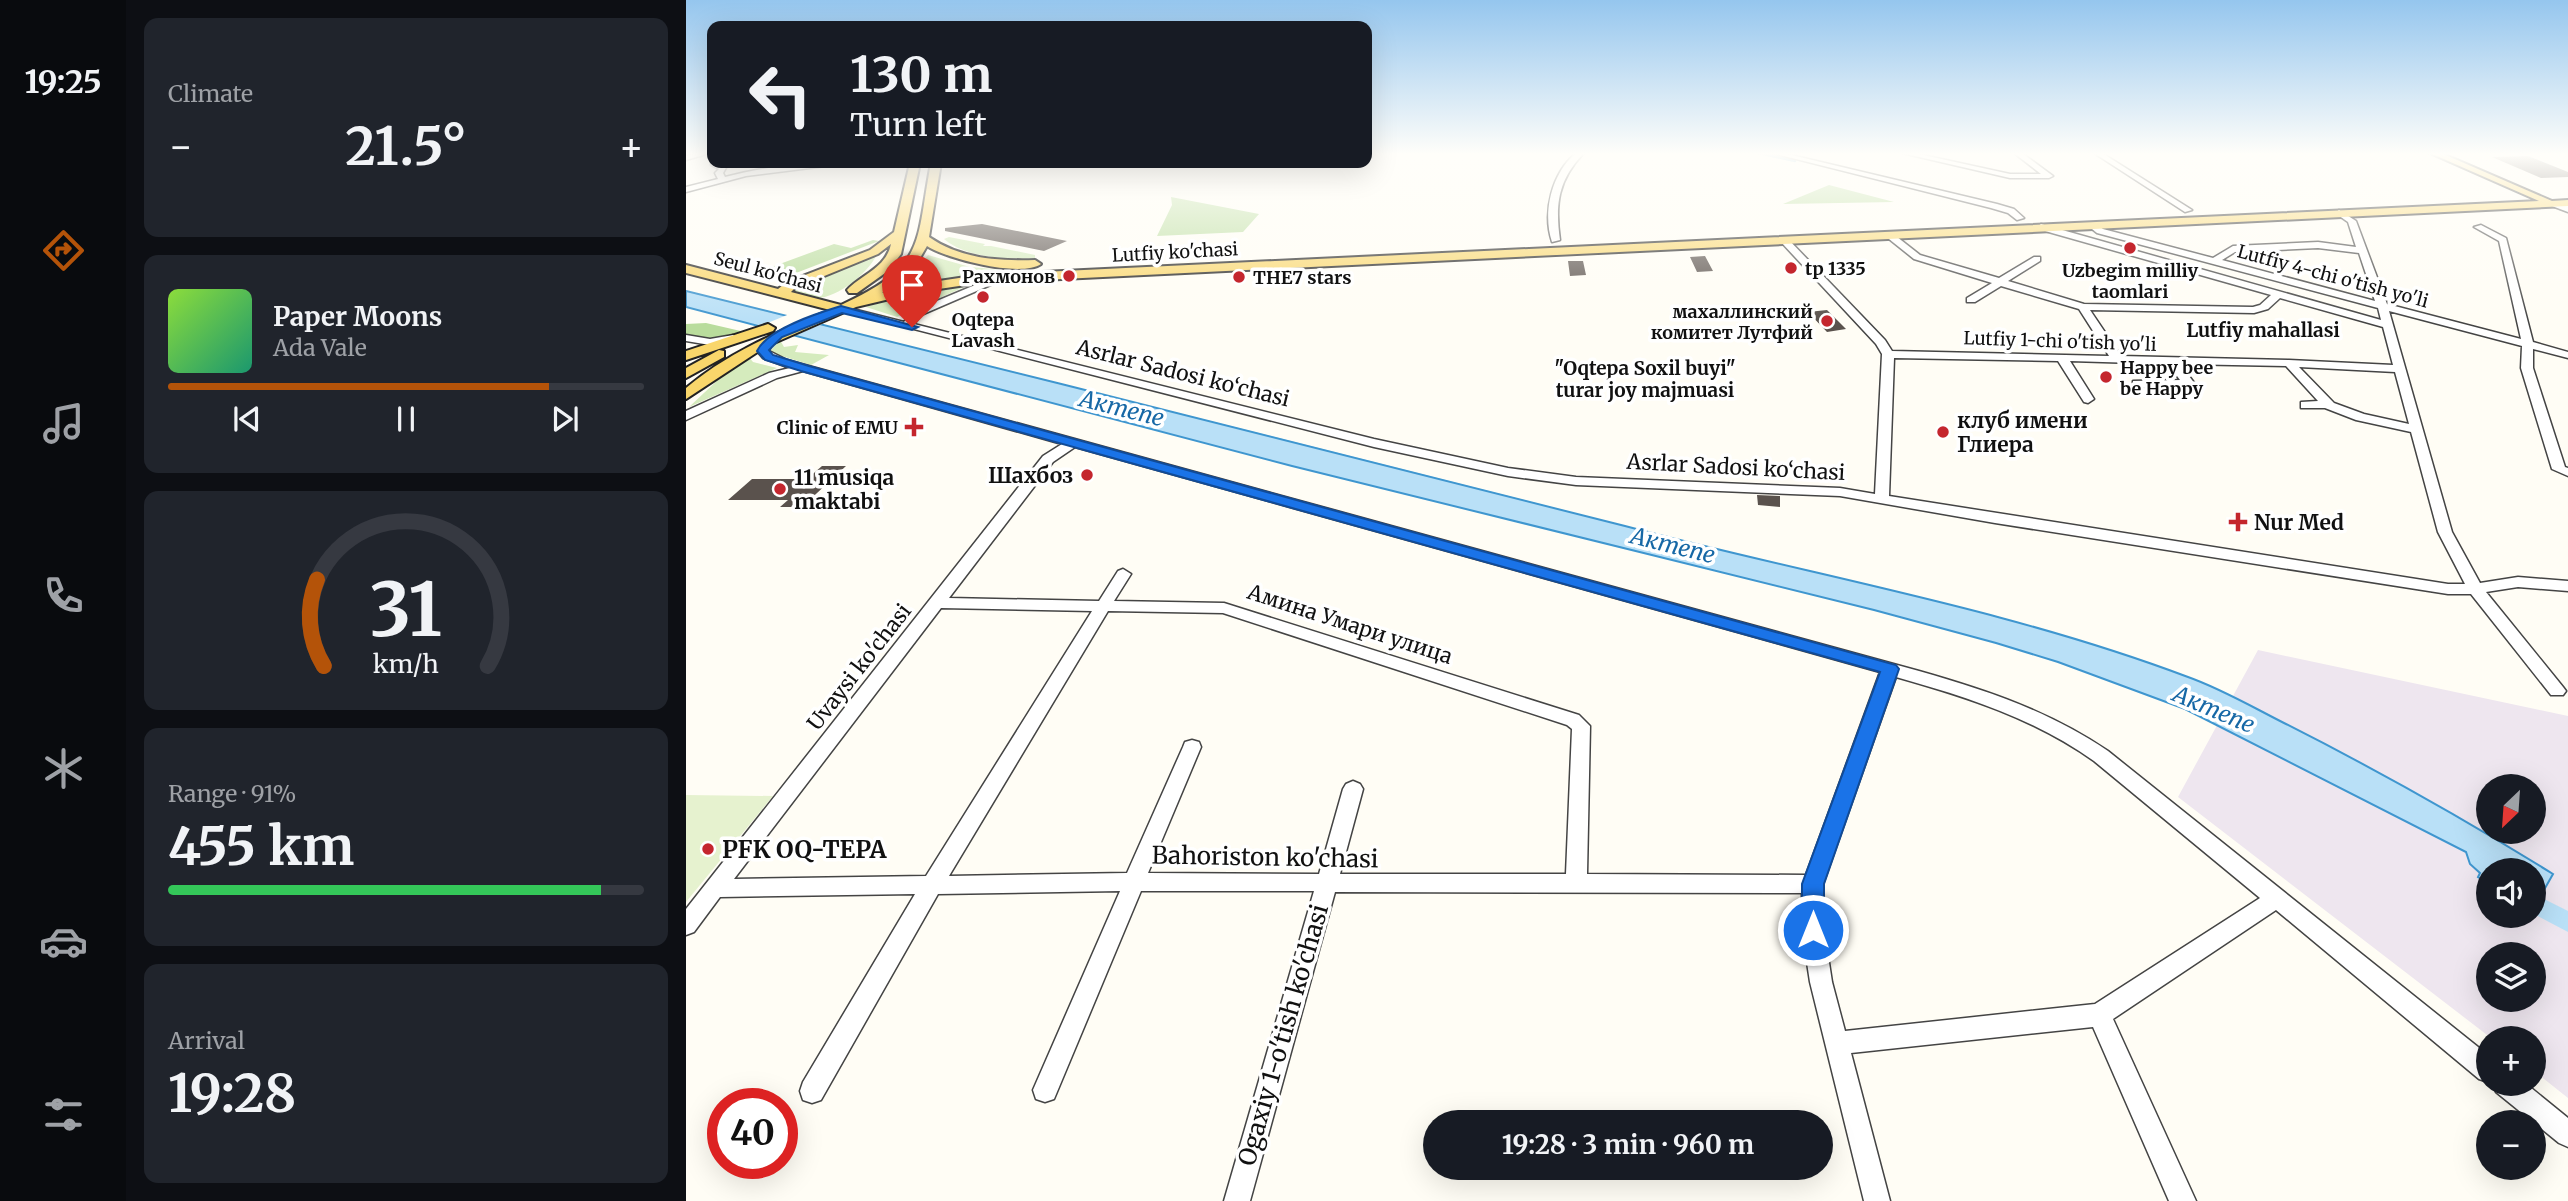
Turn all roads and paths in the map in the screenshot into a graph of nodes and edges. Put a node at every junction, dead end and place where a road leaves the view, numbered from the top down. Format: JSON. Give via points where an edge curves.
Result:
{"nodes":[{"id":1,"x":906,"y":209,"type":"edge"},
{"id":2,"x":928,"y":209,"type":"edge"},
{"id":3,"x":1555,"y":209,"type":"edge"},
{"id":4,"x":2005,"y":209,"type":"edge"},
{"id":5,"x":2210,"y":209,"type":"edge"},
{"id":6,"x":2266,"y":209,"type":"edge"},
{"id":7,"x":2407,"y":209,"type":"edge"},
{"id":8,"x":2188,"y":210,"type":"joint"},
{"id":9,"x":2339,"y":213,"type":"junction"},
{"id":10,"x":2273,"y":216,"type":"junction"},
{"id":11,"x":2020,"y":218,"type":"junction"},
{"id":12,"x":2091,"y":225,"type":"junction"},
{"id":13,"x":2041,"y":227,"type":"junction"},
{"id":14,"x":2479,"y":227,"type":"dead end"},
{"id":15,"x":901,"y":232,"type":"junction"},
{"id":16,"x":1889,"y":234,"type":"junction"},
{"id":17,"x":923,"y":237,"type":"junction"},
{"id":18,"x":1784,"y":240,"type":"junction"},
{"id":19,"x":1549,"y":244,"type":"junction"},
{"id":20,"x":1470,"y":250,"type":"junction"},
{"id":21,"x":2361,"y":250,"type":"junction"},
{"id":22,"x":2037,"y":260,"type":"dead end"},
{"id":23,"x":686,"y":262,"type":"edge"},
{"id":24,"x":2213,"y":262,"type":"junction"},
{"id":25,"x":686,"y":269,"type":"edge"},
{"id":26,"x":999,"y":278,"type":"junction"},
{"id":27,"x":800,"y":281,"type":"junction"},
{"id":28,"x":1999,"y":283,"type":"junction"},
{"id":29,"x":786,"y":295,"type":"junction"},
{"id":30,"x":2277,"y":295,"type":"junction"},
{"id":31,"x":1971,"y":300,"type":"dead end"},
{"id":32,"x":855,"y":304,"type":"junction"},
{"id":33,"x":2083,"y":307,"type":"junction"},
{"id":34,"x":2383,"y":308,"type":"junction"},
{"id":35,"x":841,"y":310,"type":"junction"},
{"id":36,"x":821,"y":312,"type":"junction"},
{"id":37,"x":2387,"y":326,"type":"junction"},
{"id":38,"x":912,"y":327,"type":"junction"},
{"id":39,"x":763,"y":331,"type":"junction"},
{"id":40,"x":779,"y":335,"type":"junction"},
{"id":41,"x":686,"y":338,"type":"edge"},
{"id":42,"x":2528,"y":345,"type":"junction"},
{"id":43,"x":1888,"y":354,"type":"junction"},
{"id":44,"x":2568,"y":355,"type":"edge"},
{"id":45,"x":686,"y":356,"type":"edge"},
{"id":46,"x":2062,"y":358,"type":"junction"},
{"id":47,"x":2117,"y":359,"type":"junction"},
{"id":48,"x":2173,"y":362,"type":"junction"},
{"id":49,"x":786,"y":363,"type":"junction"},
{"id":50,"x":2289,"y":363,"type":"junction"},
{"id":51,"x":805,"y":369,"type":"junction"},
{"id":52,"x":2399,"y":369,"type":"junction"},
{"id":53,"x":686,"y":374,"type":"edge"},
{"id":54,"x":773,"y":375,"type":"junction"},
{"id":55,"x":2137,"y":383,"type":"dead end"},
{"id":56,"x":686,"y":396,"type":"edge"},
{"id":57,"x":2088,"y":399,"type":"dead end"},
{"id":58,"x":2327,"y":404,"type":"junction"},
{"id":59,"x":2305,"y":405,"type":"dead end"},
{"id":60,"x":686,"y":416,"type":"edge"},
{"id":61,"x":2418,"y":430,"type":"junction"},
{"id":62,"x":1072,"y":443,"type":"junction"},
{"id":63,"x":2568,"y":472,"type":"edge"},
{"id":64,"x":1882,"y":498,"type":"junction"},
{"id":65,"x":1123,"y":574,"type":"dead end"},
{"id":66,"x":2568,"y":586,"type":"edge"},
{"id":67,"x":2475,"y":588,"type":"junction"},
{"id":68,"x":939,"y":603,"type":"junction"},
{"id":69,"x":1102,"y":607,"type":"junction"},
{"id":70,"x":1890,"y":669,"type":"junction"},
{"id":71,"x":2557,"y":691,"type":"dead end"},
{"id":72,"x":1192,"y":747,"type":"dead end"},
{"id":73,"x":1353,"y":789,"type":"dead end"},
{"id":74,"x":1134,"y":882,"type":"junction"},
{"id":75,"x":933,"y":883,"type":"junction"},
{"id":76,"x":1576,"y":884,"type":"junction"},
{"id":77,"x":1813,"y":884,"type":"junction"},
{"id":78,"x":1325,"y":885,"type":"junction"},
{"id":79,"x":716,"y":888,"type":"junction"},
{"id":80,"x":2277,"y":898,"type":"junction"},
{"id":81,"x":686,"y":925,"type":"edge"},
{"id":82,"x":2099,"y":1015,"type":"junction"},
{"id":83,"x":1837,"y":1043,"type":"junction"},
{"id":84,"x":2476,"y":1060,"type":"edge"},
{"id":85,"x":1045,"y":1090,"type":"dead end"},
{"id":86,"x":812,"y":1091,"type":"dead end"},
{"id":87,"x":2521,"y":1096,"type":"edge"},
{"id":88,"x":2568,"y":1134,"type":"edge"},
{"id":89,"x":1237,"y":1201,"type":"edge"},
{"id":90,"x":1877,"y":1201,"type":"edge"},
{"id":91,"x":2183,"y":1201,"type":"edge"}],
"edges":[{"from":1,"to":15,"type":"main road"},
{"from":2,"to":17,"type":"main road"},
{"from":3,"to":19,"type":"street"},
{"from":4,"to":11,"type":"street"},
{"from":5,"to":8,"type":"main road","name":"Lutfiy ko'chasi"},
{"from":6,"to":10,"type":"main road","via":[[2274,211]]},
{"from":7,"to":9,"type":"main road","name":"Lutfiy ko'chasi"},
{"from":8,"to":11,"type":"main road","name":"Lutfiy ko'chasi"},
{"from":9,"to":10,"type":"main road","name":"Lutfiy ko'chasi"},
{"from":9,"to":21,"type":"street","via":[[2352,221]]},
{"from":10,"to":12,"type":"main road","name":"Lutfiy ko'chasi"},
{"from":11,"to":19,"type":"main road","name":"Lutfiy ko'chasi"},
{"from":12,"to":13,"type":"main road","name":"Lutfiy ko'chasi"},
{"from":12,"to":24,"type":"street","name":"Lutfiy 4-chi o'tish yo'li"},
{"from":13,"to":16,"type":"main road","name":"Lutfiy ko'chasi"},
{"from":13,"to":30,"type":"street","name":"Lutfiy 4-chi o'tish yo'li"},
{"from":14,"to":42,"type":"street","via":[[2503,240]]},
{"from":15,"to":27,"type":"main road","via":[[874,252]]},
{"from":15,"to":36,"type":"main road","via":[[895,254],[884,268]]},
{"from":16,"to":18,"type":"main road","name":"Lutfiy ko'chasi"},
{"from":16,"to":28,"type":"street","via":[[1917,257]]},
{"from":17,"to":20,"type":"main road","name":"Lutfiy ko'chasi","via":[[952,254],[1020,264]]},
{"from":17,"to":32,"type":"main road","via":[[909,266]]},
{"from":18,"to":19,"type":"main road","name":"Lutfiy ko'chasi"},
{"from":18,"to":43,"type":"street"},
{"from":19,"to":20,"type":"main road","name":"Lutfiy ko'chasi"},
{"from":20,"to":26,"type":"main road","name":"Lutfiy ko'chasi"},
{"from":21,"to":24,"type":"street","via":[[2318,245],[2233,248]]},
{"from":21,"to":34,"type":"street"},
{"from":22,"to":28,"type":"street"},
{"from":23,"to":27,"type":"main road","via":[[774,284]]},
{"from":24,"to":34,"type":"street","name":"Lutfiy 4-chi o'tish yo'li"},
{"from":25,"to":29,"type":"main road","name":"Seul ko'chasi"},
{"from":26,"to":32,"type":"main road","name":"Lutfiy ko'chasi","via":[[946,283]]},
{"from":26,"to":38,"type":"street","via":[[917,313],[909,320]]},
{"from":27,"to":29,"type":"main road","via":[[785,289]]},
{"from":28,"to":31,"type":"street"},
{"from":28,"to":33,"type":"street"},
{"from":29,"to":36,"type":"main road","name":"Seul ko'chasi"},
{"from":30,"to":33,"type":"street","via":[[2260,309]]},
{"from":30,"to":37,"type":"street","name":"Lutfiy 4-chi o'tish yo'li"},
{"from":32,"to":35,"type":"main road"},
{"from":33,"to":47,"type":"street"},
{"from":34,"to":37,"type":"street"},
{"from":34,"to":42,"type":"street","name":"Lutfiy 4-chi o'tish yo'li"},
{"from":35,"to":36,"type":"main road"},
{"from":35,"to":38,"type":"street","name":"Asrlar Sadosi ko‘chasi"},
{"from":36,"to":39,"type":"main road","via":[[803,314]]},
{"from":36,"to":40,"type":"main road"},
{"from":37,"to":52,"type":"street"},
{"from":38,"to":64,"type":"street","name":"Asrlar Sadosi ko‘chasi","via":[[1508,472],[1576,481],[1826,491]]},
{"from":39,"to":41,"type":"street","via":[[720,341]]},
{"from":39,"to":45,"type":"main road"},
{"from":39,"to":53,"type":"main road"},
{"from":40,"to":49,"type":"street","via":[[763,351]]},
{"from":40,"to":56,"type":"main road","via":[[731,360]]},
{"from":42,"to":44,"type":"street","name":"Lutfiy 4-chi o'tish yo'li"},
{"from":42,"to":63,"type":"street","via":[[2527,368],[2559,469]]},
{"from":43,"to":46,"type":"street","name":"Lutfiy 1-chi o'tish yo'li"},
{"from":43,"to":64,"type":"street"},
{"from":46,"to":47,"type":"street","name":"Lutfiy 1-chi o'tish yo'li"},
{"from":46,"to":57,"type":"street"},
{"from":47,"to":48,"type":"street","name":"Lutfiy 1-chi o'tish yo'li"},
{"from":48,"to":50,"type":"street","name":"Lutfiy 1-chi o'tish yo'li"},
{"from":48,"to":55,"type":"street","via":[[2189,384]]},
{"from":49,"to":51,"type":"street"},
{"from":49,"to":54,"type":"street","via":[[785,369]]},
{"from":50,"to":52,"type":"street","name":"Lutfiy 1-chi o'tish yo'li"},
{"from":50,"to":58,"type":"street"},
{"from":51,"to":54,"type":"street"},
{"from":51,"to":62,"type":"street"},
{"from":52,"to":61,"type":"street"},
{"from":54,"to":60,"type":"street"},
{"from":58,"to":59,"type":"street"},
{"from":58,"to":61,"type":"street"},
{"from":61,"to":67,"type":"street","via":[[2445,532]]},
{"from":62,"to":68,"type":"street","name":"Uvaysi ko'chasi","via":[[1048,459]]},
{"from":62,"to":70,"type":"street"},
{"from":64,"to":67,"type":"street","name":"Asrlar Sadosi ko‘chasi","via":[[2435,588]]},
{"from":65,"to":69,"type":"street"},
{"from":66,"to":67,"type":"street","name":"Asrlar Sadosi ko‘chasi","via":[[2518,582]]},
{"from":67,"to":71,"type":"street"},
{"from":68,"to":69,"type":"street","name":"Амина Умари улица"},
{"from":68,"to":79,"type":"street","name":"Uvaysi ko'chasi"},
{"from":69,"to":75,"type":"street"},
{"from":69,"to":76,"type":"street","name":"Амина Умари улица","via":[[1224,608],[1580,723]]},
{"from":70,"to":77,"type":"street"},
{"from":70,"to":80,"type":"street","via":[[2014,706],[2060,727]]},
{"from":72,"to":74,"type":"street"},
{"from":73,"to":78,"type":"street","name":"Ogaxiy 1-o'tish ko'chasi"},
{"from":74,"to":75,"type":"street","name":"Bahoriston ko'chasi"},
{"from":74,"to":78,"type":"street","name":"Bahoriston ko'chasi"},
{"from":74,"to":85,"type":"street"},
{"from":75,"to":79,"type":"street","name":"Bahoriston ko'chasi"},
{"from":75,"to":86,"type":"street"},
{"from":76,"to":77,"type":"street","name":"Bahoriston ko'chasi"},
{"from":76,"to":78,"type":"street","name":"Bahoriston ko'chasi"},
{"from":77,"to":83,"type":"street","via":[[1813,930]]},
{"from":78,"to":89,"type":"street","name":"Ogaxiy 1-o'tish ko'chasi"},
{"from":79,"to":81,"type":"street","name":"Uvaysi ko'chasi"},
{"from":80,"to":82,"type":"street"},
{"from":80,"to":84,"type":"street"},
{"from":82,"to":83,"type":"street"},
{"from":82,"to":91,"type":"street"},
{"from":83,"to":90,"type":"street"},
{"from":87,"to":88,"type":"street"}]}
